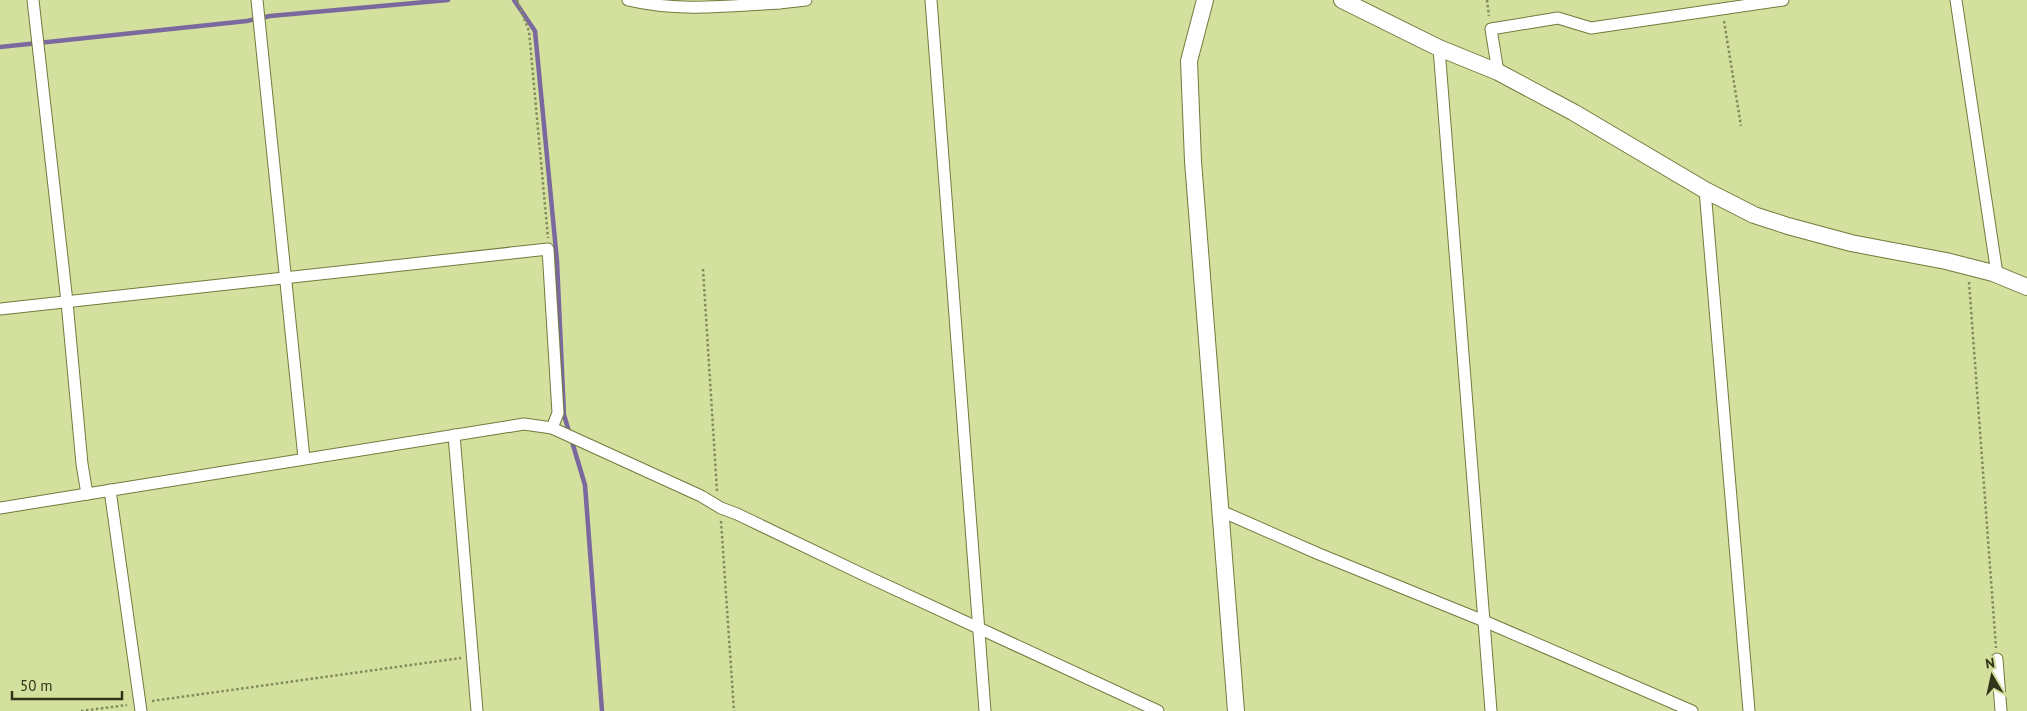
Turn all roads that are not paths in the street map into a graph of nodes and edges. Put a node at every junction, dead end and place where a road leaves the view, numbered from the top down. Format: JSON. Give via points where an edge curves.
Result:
{"nodes":[{"id":1,"x":33,"y":0,"type":"edge"},
{"id":2,"x":257,"y":0,"type":"edge"},
{"id":3,"x":628,"y":0,"type":"edge"},
{"id":4,"x":806,"y":0,"type":"edge"},
{"id":5,"x":931,"y":0,"type":"edge"},
{"id":6,"x":1205,"y":0,"type":"edge"},
{"id":7,"x":1342,"y":0,"type":"edge"},
{"id":8,"x":1783,"y":0,"type":"edge"},
{"id":9,"x":1956,"y":0,"type":"edge"},
{"id":10,"x":778,"y":2,"type":"edge"},
{"id":11,"x":1439,"y":48,"type":"junction"},
{"id":12,"x":1498,"y":72,"type":"junction"},
{"id":13,"x":1705,"y":190,"type":"junction"},
{"id":14,"x":1998,"y":274,"type":"junction"},
{"id":15,"x":286,"y":277,"type":"junction"},
{"id":16,"x":2027,"y":287,"type":"edge"},
{"id":17,"x":67,"y":302,"type":"junction"},
{"id":18,"x":0,"y":309,"type":"edge"},
{"id":19,"x":552,"y":428,"type":"junction"},
{"id":20,"x":454,"y":435,"type":"junction"},
{"id":21,"x":304,"y":458,"type":"junction"},
{"id":22,"x":110,"y":490,"type":"junction"},
{"id":23,"x":87,"y":494,"type":"junction"},
{"id":24,"x":0,"y":508,"type":"edge"},
{"id":25,"x":1220,"y":511,"type":"junction"},
{"id":26,"x":1484,"y":621,"type":"junction"},
{"id":27,"x":979,"y":628,"type":"junction"},
{"id":28,"x":1997,"y":659,"type":"road end"},
{"id":29,"x":141,"y":707,"type":"edge"},
{"id":30,"x":477,"y":711,"type":"edge"},
{"id":31,"x":985,"y":711,"type":"edge"},
{"id":32,"x":1158,"y":711,"type":"edge"},
{"id":33,"x":1236,"y":711,"type":"edge"},
{"id":34,"x":1491,"y":711,"type":"edge"},
{"id":35,"x":1692,"y":711,"type":"edge"},
{"id":36,"x":1749,"y":711,"type":"edge"},
{"id":37,"x":2001,"y":711,"type":"edge"}],
"edges":[{"from":1,"to":17,"type":"street"},
{"from":2,"to":15,"type":"street"},
{"from":3,"to":10,"type":"street","via":[[648,5],[679,6]]},
{"from":4,"to":10,"type":"street"},
{"from":5,"to":27,"type":"street"},
{"from":6,"to":25,"type":"street","via":[[1189,61],[1193,161]]},
{"from":7,"to":11,"type":"street"},
{"from":8,"to":12,"type":"street","via":[[1591,28],[1558,18],[1491,29]]},
{"from":9,"to":14,"type":"street"},
{"from":11,"to":12,"type":"street"},
{"from":11,"to":26,"type":"street"},
{"from":12,"to":13,"type":"street"},
{"from":13,"to":14,"type":"street","via":[[1754,215],[1788,226],[1851,243]]},
{"from":13,"to":36,"type":"street"},
{"from":14,"to":16,"type":"street"},
{"from":15,"to":17,"type":"street"},
{"from":15,"to":19,"type":"street","via":[[548,249],[558,413]]},
{"from":15,"to":21,"type":"street"},
{"from":17,"to":18,"type":"street"},
{"from":17,"to":23,"type":"street"},
{"from":19,"to":20,"type":"street","via":[[524,424]]},
{"from":19,"to":27,"type":"street"},
{"from":20,"to":21,"type":"street"},
{"from":20,"to":30,"type":"street"},
{"from":21,"to":22,"type":"street"},
{"from":22,"to":23,"type":"street"},
{"from":22,"to":29,"type":"street"},
{"from":23,"to":24,"type":"street"},
{"from":25,"to":26,"type":"street"},
{"from":25,"to":33,"type":"street"},
{"from":26,"to":34,"type":"street"},
{"from":26,"to":35,"type":"street"},
{"from":27,"to":31,"type":"street"},
{"from":27,"to":32,"type":"street"},
{"from":28,"to":37,"type":"street"}]}
